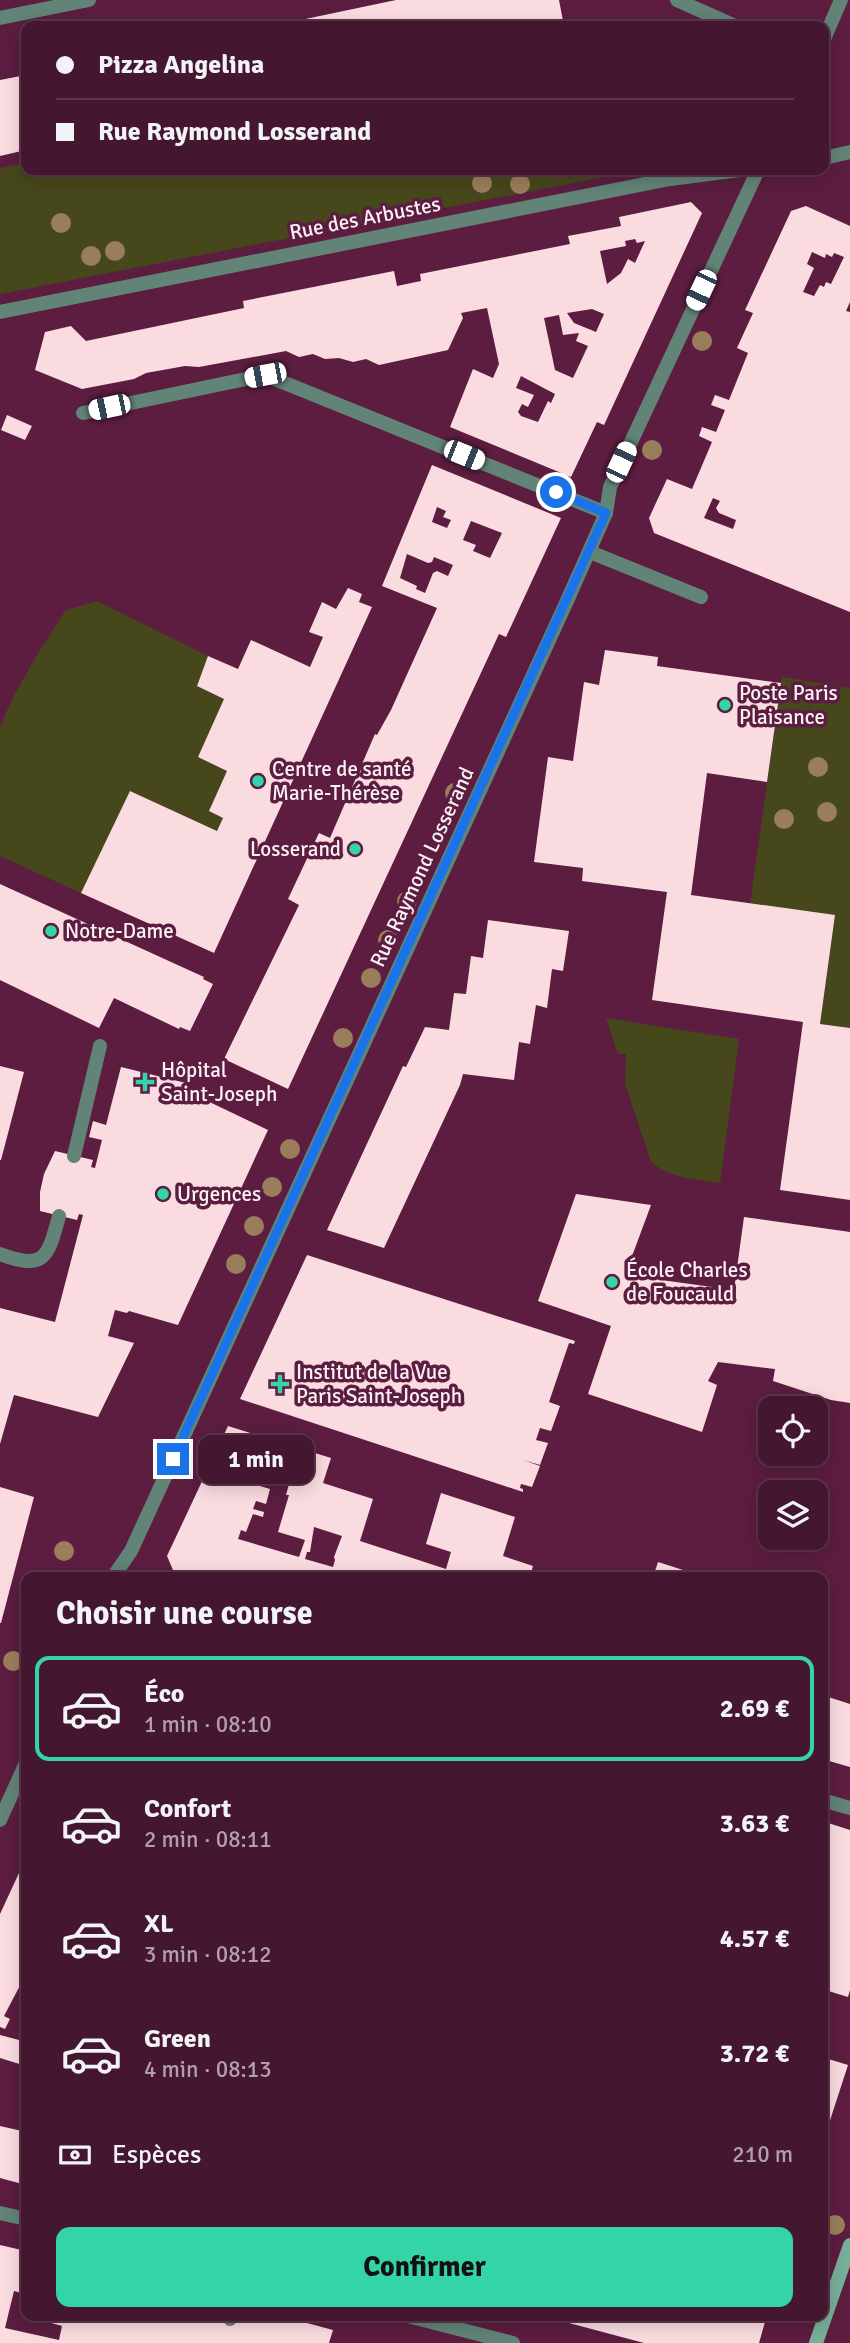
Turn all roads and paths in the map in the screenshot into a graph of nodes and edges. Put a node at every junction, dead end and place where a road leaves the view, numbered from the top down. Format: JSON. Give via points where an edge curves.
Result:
{"nodes":[{"id":1,"x":89,"y":0,"type":"edge"},
{"id":2,"x":677,"y":0,"type":"edge"},
{"id":3,"x":841,"y":0,"type":"edge"},
{"id":4,"x":0,"y":18,"type":"edge"},
{"id":5,"x":724,"y":21,"type":"edge"},
{"id":6,"x":829,"y":28,"type":"edge"},
{"id":7,"x":850,"y":152,"type":"edge"},
{"id":8,"x":829,"y":157,"type":"edge"},
{"id":9,"x":701,"y":175,"type":"edge"},
{"id":10,"x":756,"y":175,"type":"edge"},
{"id":11,"x":0,"y":312,"type":"edge"},
{"id":12,"x":83,"y":413,"type":"dead end"},
{"id":13,"x":606,"y":513,"type":"junction"},
{"id":14,"x":590,"y":552,"type":"junction"},
{"id":15,"x":701,"y":597,"type":"dead end"},
{"id":16,"x":100,"y":1046,"type":"dead end"},
{"id":17,"x":74,"y":1156,"type":"dead end"},
{"id":18,"x":59,"y":1216,"type":"dead end"},
{"id":19,"x":0,"y":1254,"type":"edge"},
{"id":20,"x":116,"y":1572,"type":"edge"},
{"id":21,"x":21,"y":1774,"type":"edge"},
{"id":22,"x":828,"y":1802,"type":"edge"},
{"id":23,"x":850,"y":1808,"type":"edge"},
{"id":24,"x":0,"y":1820,"type":"edge"},
{"id":25,"x":0,"y":2213,"type":"edge"},
{"id":26,"x":21,"y":2218,"type":"edge"},
{"id":27,"x":850,"y":2245,"type":"edge"},
{"id":28,"x":828,"y":2308,"type":"edge"},
{"id":29,"x":427,"y":2321,"type":"edge"},
{"id":30,"x":824,"y":2321,"type":"edge"},
{"id":31,"x":513,"y":2343,"type":"edge"},
{"id":32,"x":816,"y":2343,"type":"edge"}],
"edges":[{"from":1,"to":4,"type":"street"},
{"from":2,"to":5,"type":"street"},
{"from":3,"to":6,"type":"street"},
{"from":7,"to":8,"type":"street"},
{"from":9,"to":11,"type":"street","name":"Rue des Arbustes"},
{"from":10,"to":13,"type":"street","name":"Rue Raymond Losserand","via":[[610,487]]},
{"from":12,"to":13,"type":"street","via":[[265,375]]},
{"from":13,"to":14,"type":"street","name":"Rue Raymond Losserand"},
{"from":14,"to":15,"type":"street"},
{"from":14,"to":20,"type":"street","name":"Rue Raymond Losserand","via":[[131,1551]]},
{"from":16,"to":17,"type":"street"},
{"from":18,"to":19,"type":"street","via":[[44,1257],[31,1263]]},
{"from":21,"to":24,"type":"street"},
{"from":22,"to":23,"type":"street"},
{"from":25,"to":26,"type":"street"},
{"from":27,"to":28,"type":"main road"},
{"from":29,"to":31,"type":"street"},
{"from":30,"to":32,"type":"main road"}]}
